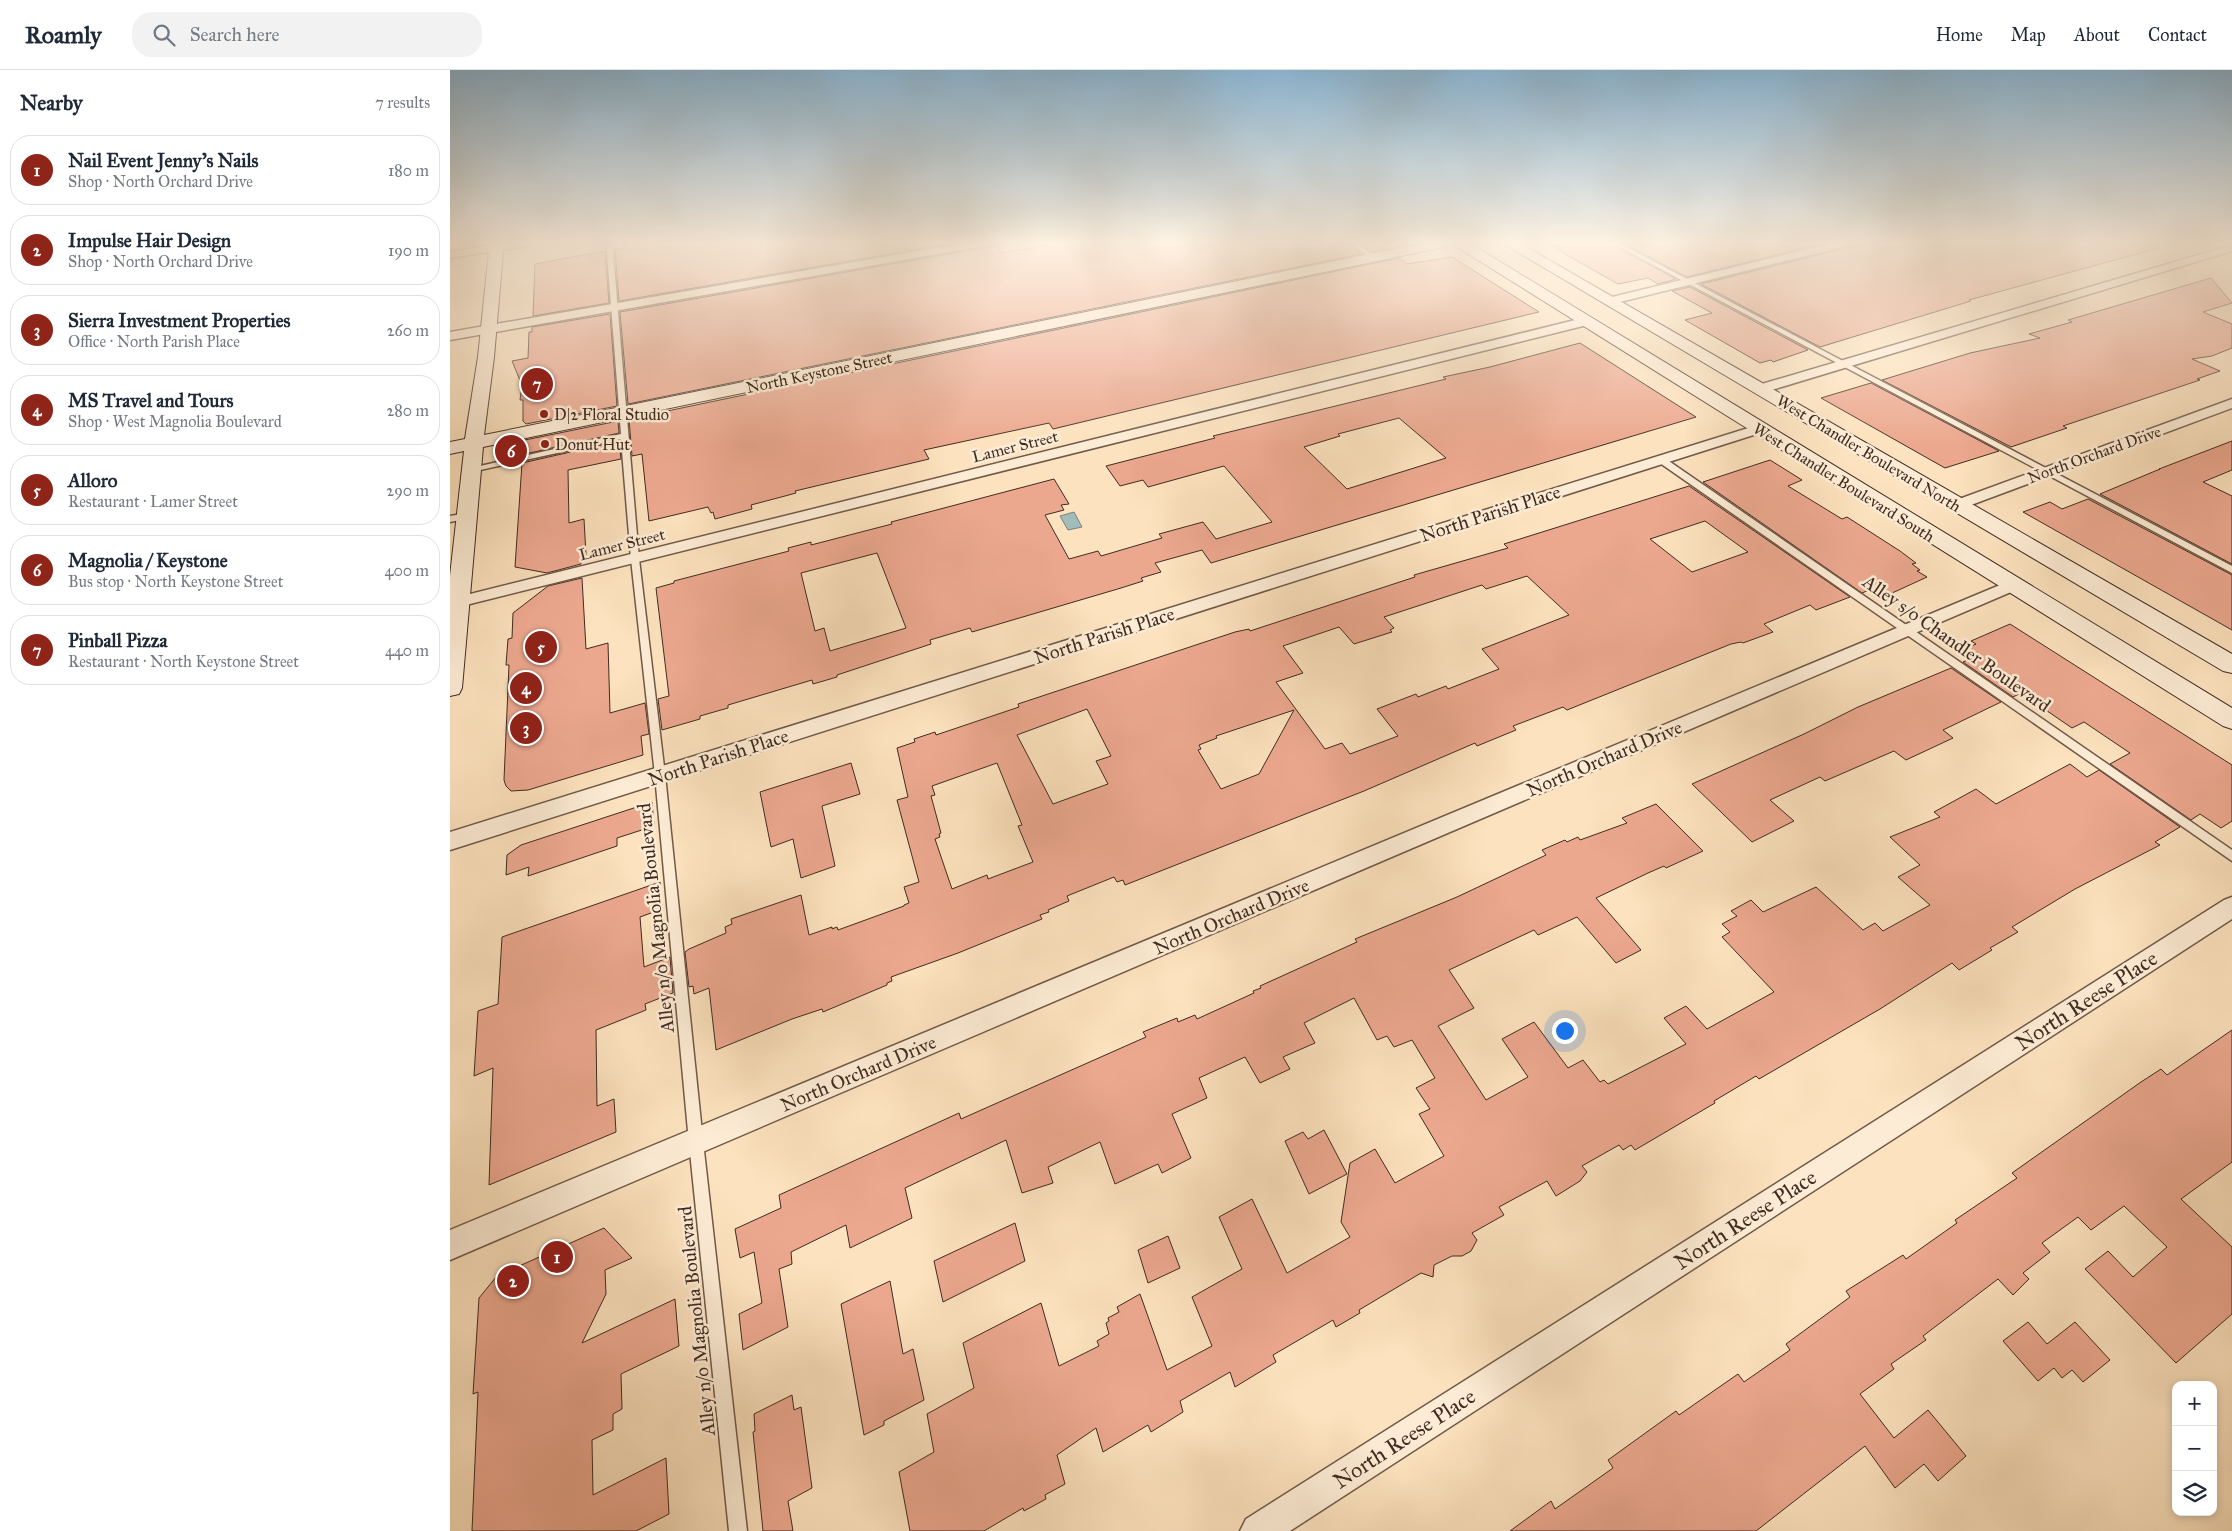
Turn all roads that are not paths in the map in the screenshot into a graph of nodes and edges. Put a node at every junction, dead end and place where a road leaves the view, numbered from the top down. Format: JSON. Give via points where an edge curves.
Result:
{"nodes":[{"id":1,"x":490,"y":309,"type":"edge"},
{"id":2,"x":607,"y":309,"type":"edge"},
{"id":3,"x":614,"y":309,"type":"edge"},
{"id":4,"x":1124,"y":309,"type":"edge"},
{"id":5,"x":1566,"y":309,"type":"edge"},
{"id":6,"x":1622,"y":309,"type":"edge"},
{"id":7,"x":1739,"y":309,"type":"edge"},
{"id":8,"x":2027,"y":309,"type":"edge"},
{"id":9,"x":1587,"y":322,"type":"junction"},
{"id":10,"x":488,"y":330,"type":"junction"},
{"id":11,"x":450,"y":336,"type":"edge"},
{"id":12,"x":1843,"y":364,"type":"junction"},
{"id":13,"x":1760,"y":389,"type":"junction"},
{"id":14,"x":2232,"y":403,"type":"edge"},
{"id":15,"x":623,"y":412,"type":"junction"},
{"id":16,"x":1758,"y":429,"type":"junction"},
{"id":17,"x":624,"y":436,"type":"junction"},
{"id":18,"x":474,"y":443,"type":"junction"},
{"id":19,"x":450,"y":448,"type":"edge"},
{"id":20,"x":1660,"y":459,"type":"junction"},
{"id":21,"x":471,"y":470,"type":"junction"},
{"id":22,"x":2047,"y":471,"type":"junction"},
{"id":23,"x":1956,"y":506,"type":"junction"},
{"id":24,"x":459,"y":518,"type":"edge"},
{"id":25,"x":635,"y":559,"type":"junction"},
{"id":26,"x":2232,"y":570,"type":"edge"},
{"id":27,"x":2012,"y":586,"type":"junction"},
{"id":28,"x":455,"y":603,"type":"edge"},
{"id":29,"x":1908,"y":630,"type":"junction"},
{"id":30,"x":2232,"y":666,"type":"edge"},
{"id":31,"x":450,"y":688,"type":"edge"},
{"id":32,"x":2232,"y":720,"type":"edge"},
{"id":33,"x":660,"y":775,"type":"junction"},
{"id":34,"x":450,"y":841,"type":"edge"},
{"id":35,"x":2232,"y":856,"type":"edge"},
{"id":36,"x":2232,"y":907,"type":"edge"},
{"id":37,"x":696,"y":1142,"type":"junction"},
{"id":38,"x":450,"y":1245,"type":"edge"},
{"id":39,"x":738,"y":1531,"type":"edge"},
{"id":40,"x":1258,"y":1531,"type":"edge"}],
"edges":[{"from":1,"to":10,"type":"main road"},
{"from":2,"to":10,"type":"street"},
{"from":3,"to":15,"type":"lane","name":"Alley n/o Magnolia Boulevard"},
{"from":4,"to":15,"type":"main road","name":"North Keystone Street"},
{"from":5,"to":9,"type":"main road","name":"West Chandler Boulevard South"},
{"from":6,"to":13,"type":"main road","name":"West Chandler Boulevard North"},
{"from":7,"to":12,"type":"lane"},
{"from":8,"to":12,"type":"street"},
{"from":9,"to":16,"type":"main road","name":"West Chandler Boulevard South"},
{"from":9,"to":25,"type":"street","name":"Lamer Street"},
{"from":10,"to":11,"type":"street"},
{"from":10,"to":18,"type":"main road"},
{"from":12,"to":13,"type":"street"},
{"from":12,"to":22,"type":"lane"},
{"from":13,"to":23,"type":"main road","name":"West Chandler Boulevard North"},
{"from":14,"to":22,"type":"street","name":"North Orchard Drive"},
{"from":15,"to":17,"type":"lane","name":"Alley n/o Magnolia Boulevard"},
{"from":15,"to":18,"type":"main road","name":"North Keystone Street"},
{"from":16,"to":20,"type":"street","name":"North Parish Place"},
{"from":16,"to":27,"type":"main road","name":"West Chandler Boulevard South"},
{"from":17,"to":21,"type":"lane"},
{"from":17,"to":25,"type":"lane","name":"Alley n/o Magnolia Boulevard"},
{"from":18,"to":19,"type":"main road","name":"North Keystone Street"},
{"from":18,"to":21,"type":"main road"},
{"from":20,"to":29,"type":"lane","name":"Alley s/o Chandler Boulevard"},
{"from":20,"to":33,"type":"street","name":"North Parish Place"},
{"from":21,"to":24,"type":"main road"},
{"from":22,"to":23,"type":"street","name":"North Orchard Drive"},
{"from":22,"to":26,"type":"lane"},
{"from":23,"to":30,"type":"main road","name":"West Chandler Boulevard North"},
{"from":24,"to":28,"type":"main road"},
{"from":25,"to":28,"type":"street","name":"Lamer Street"},
{"from":25,"to":33,"type":"lane","name":"Alley n/o Magnolia Boulevard"},
{"from":27,"to":29,"type":"street","name":"North Orchard Drive"},
{"from":27,"to":32,"type":"main road","name":"West Chandler Boulevard South"},
{"from":28,"to":31,"type":"main road"},
{"from":29,"to":35,"type":"lane","name":"Alley s/o Chandler Boulevard"},
{"from":29,"to":37,"type":"street","name":"North Orchard Drive"},
{"from":33,"to":34,"type":"street","name":"North Parish Place"},
{"from":33,"to":37,"type":"lane","name":"Alley n/o Magnolia Boulevard"},
{"from":36,"to":40,"type":"street","name":"North Reese Place"},
{"from":37,"to":38,"type":"street","name":"North Orchard Drive"},
{"from":37,"to":39,"type":"lane","name":"Alley n/o Magnolia Boulevard"}]}
